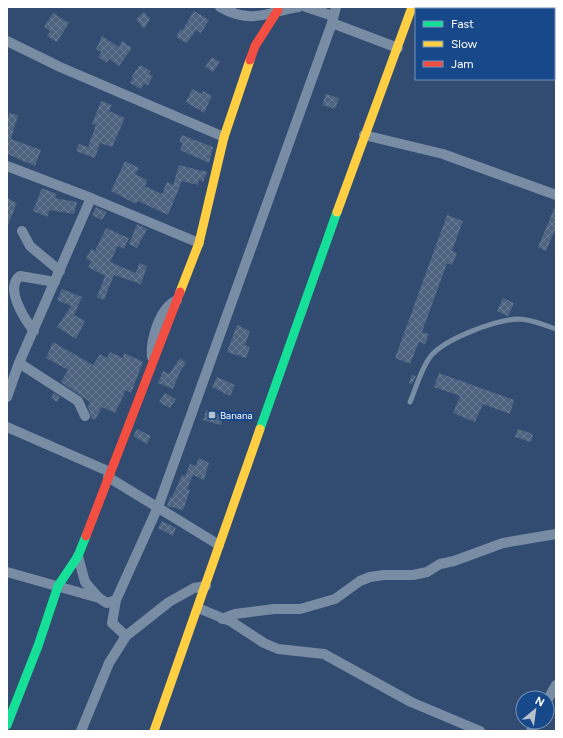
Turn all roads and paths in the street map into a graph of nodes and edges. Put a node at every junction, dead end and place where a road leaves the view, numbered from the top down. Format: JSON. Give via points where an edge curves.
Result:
{"nodes":[{"id":1,"x":220,"y":7,"type":"edge"},
{"id":2,"x":299,"y":7,"type":"edge"},
{"id":3,"x":306,"y":7,"type":"edge"},
{"id":4,"x":412,"y":7,"type":"edge"},
{"id":5,"x":278,"y":10,"type":"junction"},
{"id":6,"x":334,"y":15,"type":"edge"},
{"id":7,"x":7,"y":41,"type":"edge"},
{"id":8,"x":398,"y":48,"type":"junction"},
{"id":9,"x":364,"y":135,"type":"junction"},
{"id":10,"x":224,"y":137,"type":"junction"},
{"id":11,"x":7,"y":166,"type":"edge"},
{"id":12,"x":556,"y":195,"type":"edge"},
{"id":13,"x":92,"y":198,"type":"junction"},
{"id":14,"x":22,"y":231,"type":"dead end"},
{"id":15,"x":199,"y":243,"type":"junction"},
{"id":16,"x":60,"y":271,"type":"junction"},
{"id":17,"x":55,"y":282,"type":"junction"},
{"id":18,"x":177,"y":299,"type":"joint"},
{"id":19,"x":556,"y":329,"type":"edge"},
{"id":20,"x":34,"y":331,"type":"junction"},
{"id":21,"x":19,"y":363,"type":"junction"},
{"id":22,"x":152,"y":363,"type":"joint"},
{"id":23,"x":7,"y":397,"type":"edge"},
{"id":24,"x":410,"y":402,"type":"dead end"},
{"id":25,"x":85,"y":416,"type":"dead end"},
{"id":26,"x":7,"y":427,"type":"edge"},
{"id":27,"x":109,"y":475,"type":"junction"},
{"id":28,"x":158,"y":507,"type":"junction"},
{"id":29,"x":556,"y":534,"type":"edge"},
{"id":30,"x":219,"y":545,"type":"junction"},
{"id":31,"x":78,"y":556,"type":"junction"},
{"id":32,"x":7,"y":572,"type":"edge"},
{"id":33,"x":58,"y":586,"type":"junction"},
{"id":34,"x":206,"y":586,"type":"junction"},
{"id":35,"x":99,"y":598,"type":"junction"},
{"id":36,"x":116,"y":600,"type":"junction"},
{"id":37,"x":198,"y":608,"type":"junction"},
{"id":38,"x":222,"y":619,"type":"junction"},
{"id":39,"x":126,"y":636,"type":"junction"},
{"id":40,"x":7,"y":725,"type":"edge"},
{"id":41,"x":81,"y":731,"type":"edge"},
{"id":42,"x":154,"y":731,"type":"edge"},
{"id":43,"x":480,"y":731,"type":"edge"}],
"edges":[{"from":1,"to":5,"type":"street","via":[[239,16],[255,18]]},
{"from":2,"to":5,"type":"street"},
{"from":3,"to":6,"type":"street"},
{"from":4,"to":8,"type":"main road"},
{"from":5,"to":10,"type":"main road","via":[[255,46]]},
{"from":6,"to":8,"type":"street"},
{"from":6,"to":28,"type":"street"},
{"from":7,"to":10,"type":"street"},
{"from":8,"to":9,"type":"main road"},
{"from":9,"to":12,"type":"street","via":[[443,154]]},
{"from":9,"to":30,"type":"main road"},
{"from":10,"to":15,"type":"main road"},
{"from":11,"to":13,"type":"street"},
{"from":13,"to":15,"type":"street"},
{"from":13,"to":16,"type":"street"},
{"from":14,"to":16,"type":"street","via":[[30,246]]},
{"from":15,"to":18,"type":"main road"},
{"from":16,"to":17,"type":"street"},
{"from":17,"to":20,"type":"street"},
{"from":17,"to":20,"type":"street","via":[[20,276],[17,279],[15,297]]},
{"from":18,"to":22,"type":"street","via":[[170,302],[158,324],[152,346]]},
{"from":19,"to":24,"type":"lane","via":[[530,320],[513,320],[490,325],[449,342],[438,348],[429,358]]},
{"from":20,"to":21,"type":"street"},
{"from":21,"to":23,"type":"street"},
{"from":21,"to":25,"type":"street","via":[[78,401]]},
{"from":22,"to":27,"type":"main road"},
{"from":26,"to":27,"type":"street"},
{"from":27,"to":28,"type":"street"},
{"from":27,"to":31,"type":"main road"},
{"from":28,"to":30,"type":"street"},
{"from":28,"to":36,"type":"street"},
{"from":29,"to":38,"type":"street","via":[[503,544],[440,564],[427,572],[370,577],[335,599],[300,609],[235,614]]},
{"from":30,"to":34,"type":"main road"},
{"from":31,"to":33,"type":"main road"},
{"from":31,"to":35,"type":"street","via":[[85,582]]},
{"from":32,"to":33,"type":"street"},
{"from":33,"to":35,"type":"street"},
{"from":33,"to":40,"type":"main road"},
{"from":34,"to":37,"type":"main road"},
{"from":34,"to":39,"type":"street","via":[[194,588],[169,602]]},
{"from":35,"to":36,"type":"street","via":[[107,603]]},
{"from":36,"to":39,"type":"street","via":[[112,623]]},
{"from":37,"to":38,"type":"street"},
{"from":37,"to":42,"type":"main road"},
{"from":38,"to":43,"type":"street","via":[[232,622],[278,649],[324,654],[411,702]]},
{"from":39,"to":41,"type":"street","via":[[109,663]]}]}
